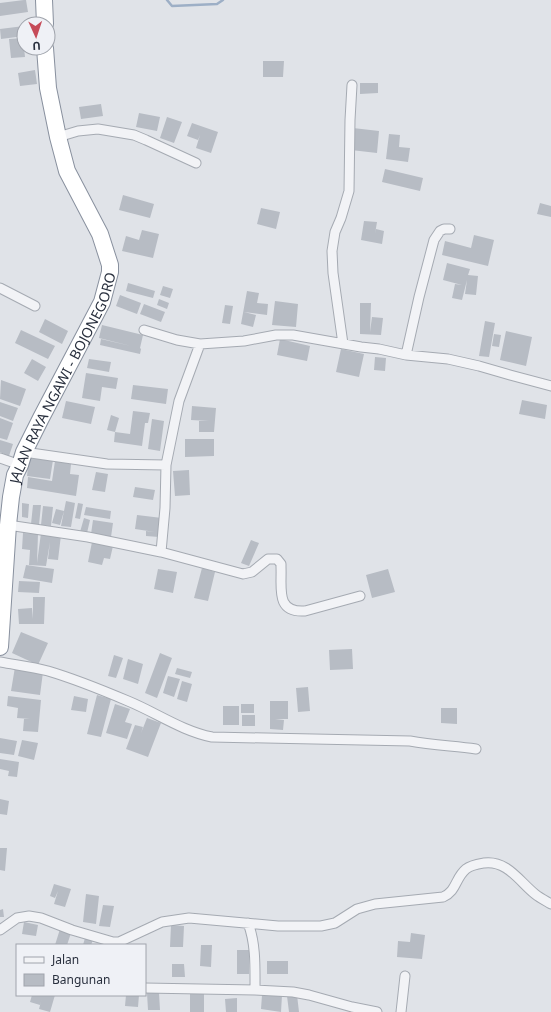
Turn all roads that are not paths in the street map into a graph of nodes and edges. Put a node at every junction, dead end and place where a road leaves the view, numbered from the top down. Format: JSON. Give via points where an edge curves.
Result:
{"nodes":[{"id":1,"x":44,"y":0,"type":"edge"},
{"id":2,"x":45,"y":16,"type":"edge"},
{"id":3,"x":46,"y":56,"type":"edge"},
{"id":4,"x":352,"y":85,"type":"dead end"},
{"id":5,"x":58,"y":137,"type":"junction"},
{"id":6,"x":196,"y":163,"type":"dead end"},
{"id":7,"x":450,"y":229,"type":"dead end"},
{"id":8,"x":0,"y":288,"type":"edge"},
{"id":9,"x":35,"y":306,"type":"dead end"},
{"id":10,"x":144,"y":330,"type":"dead end"},
{"id":11,"x":200,"y":344,"type":"junction"},
{"id":12,"x":343,"y":344,"type":"junction"},
{"id":13,"x":406,"y":355,"type":"junction"},
{"id":14,"x":551,"y":386,"type":"edge"},
{"id":15,"x":0,"y":458,"type":"edge"},
{"id":16,"x":22,"y":458,"type":"junction"},
{"id":17,"x":166,"y":465,"type":"junction"},
{"id":18,"x":8,"y":525,"type":"junction"},
{"id":19,"x":162,"y":552,"type":"junction"},
{"id":20,"x":360,"y":596,"type":"dead end"},
{"id":21,"x":0,"y":647,"type":"edge"},
{"id":22,"x":0,"y":662,"type":"edge"},
{"id":23,"x":476,"y":749,"type":"dead end"},
{"id":24,"x":551,"y":904,"type":"edge"},
{"id":25,"x":248,"y":923,"type":"junction"},
{"id":26,"x":0,"y":930,"type":"edge"},
{"id":27,"x":130,"y":941,"type":"edge"},
{"id":28,"x":405,"y":976,"type":"dead end"},
{"id":29,"x":146,"y":988,"type":"edge"},
{"id":30,"x":255,"y":990,"type":"junction"},
{"id":31,"x":377,"y":1012,"type":"edge"},
{"id":32,"x":401,"y":1012,"type":"edge"}],
"edges":[{"from":1,"to":2,"type":"highway"},
{"from":3,"to":5,"type":"highway","name":"JALAN RAYA NGAWI - BOJONEGORO","via":[[48,88]]},
{"from":4,"to":12,"type":"street","via":[[349,190],[335,232],[332,251]]},
{"from":5,"to":6,"type":"street","via":[[98,129],[146,140]]},
{"from":5,"to":16,"type":"highway","name":"JALAN RAYA NGAWI - BOJONEGORO","via":[[67,171],[100,234],[110,272],[102,302]]},
{"from":7,"to":13,"type":"street","via":[[440,231],[434,240]]},
{"from":8,"to":9,"type":"street"},
{"from":10,"to":11,"type":"street"},
{"from":11,"to":12,"type":"street","via":[[244,341],[276,335],[293,335]]},
{"from":11,"to":17,"type":"street","via":[[179,401]]},
{"from":12,"to":13,"type":"street","via":[[379,348]]},
{"from":13,"to":14,"type":"street","via":[[479,366]]},
{"from":15,"to":16,"type":"street"},
{"from":16,"to":17,"type":"street"},
{"from":16,"to":18,"type":"highway","name":"JALAN RAYA NGAWI - BOJONEGORO","via":[[15,474]]},
{"from":17,"to":19,"type":"street"},
{"from":18,"to":19,"type":"street"},
{"from":18,"to":21,"type":"highway","name":"JALAN RAYA NGAWI - BOJONEGORO"},
{"from":19,"to":20,"type":"street","via":[[247,574],[268,559],[277,559],[281,564],[283,603],[289,609],[298,611]]},
{"from":22,"to":23,"type":"street","via":[[48,671],[91,686],[184,729],[212,737],[410,741]]},
{"from":24,"to":25,"type":"street","via":[[537,895],[508,868],[491,862],[465,870],[453,890],[443,897],[375,904],[357,910],[335,923],[321,926]]},
{"from":25,"to":27,"type":"street","via":[[189,918],[162,922]]},
{"from":25,"to":30,"type":"street","via":[[254,947]]},
{"from":26,"to":27,"type":"street","via":[[17,918],[29,916],[108,942]]},
{"from":28,"to":32,"type":"street"},
{"from":29,"to":30,"type":"street"},
{"from":30,"to":31,"type":"street","via":[[293,992]]}]}
